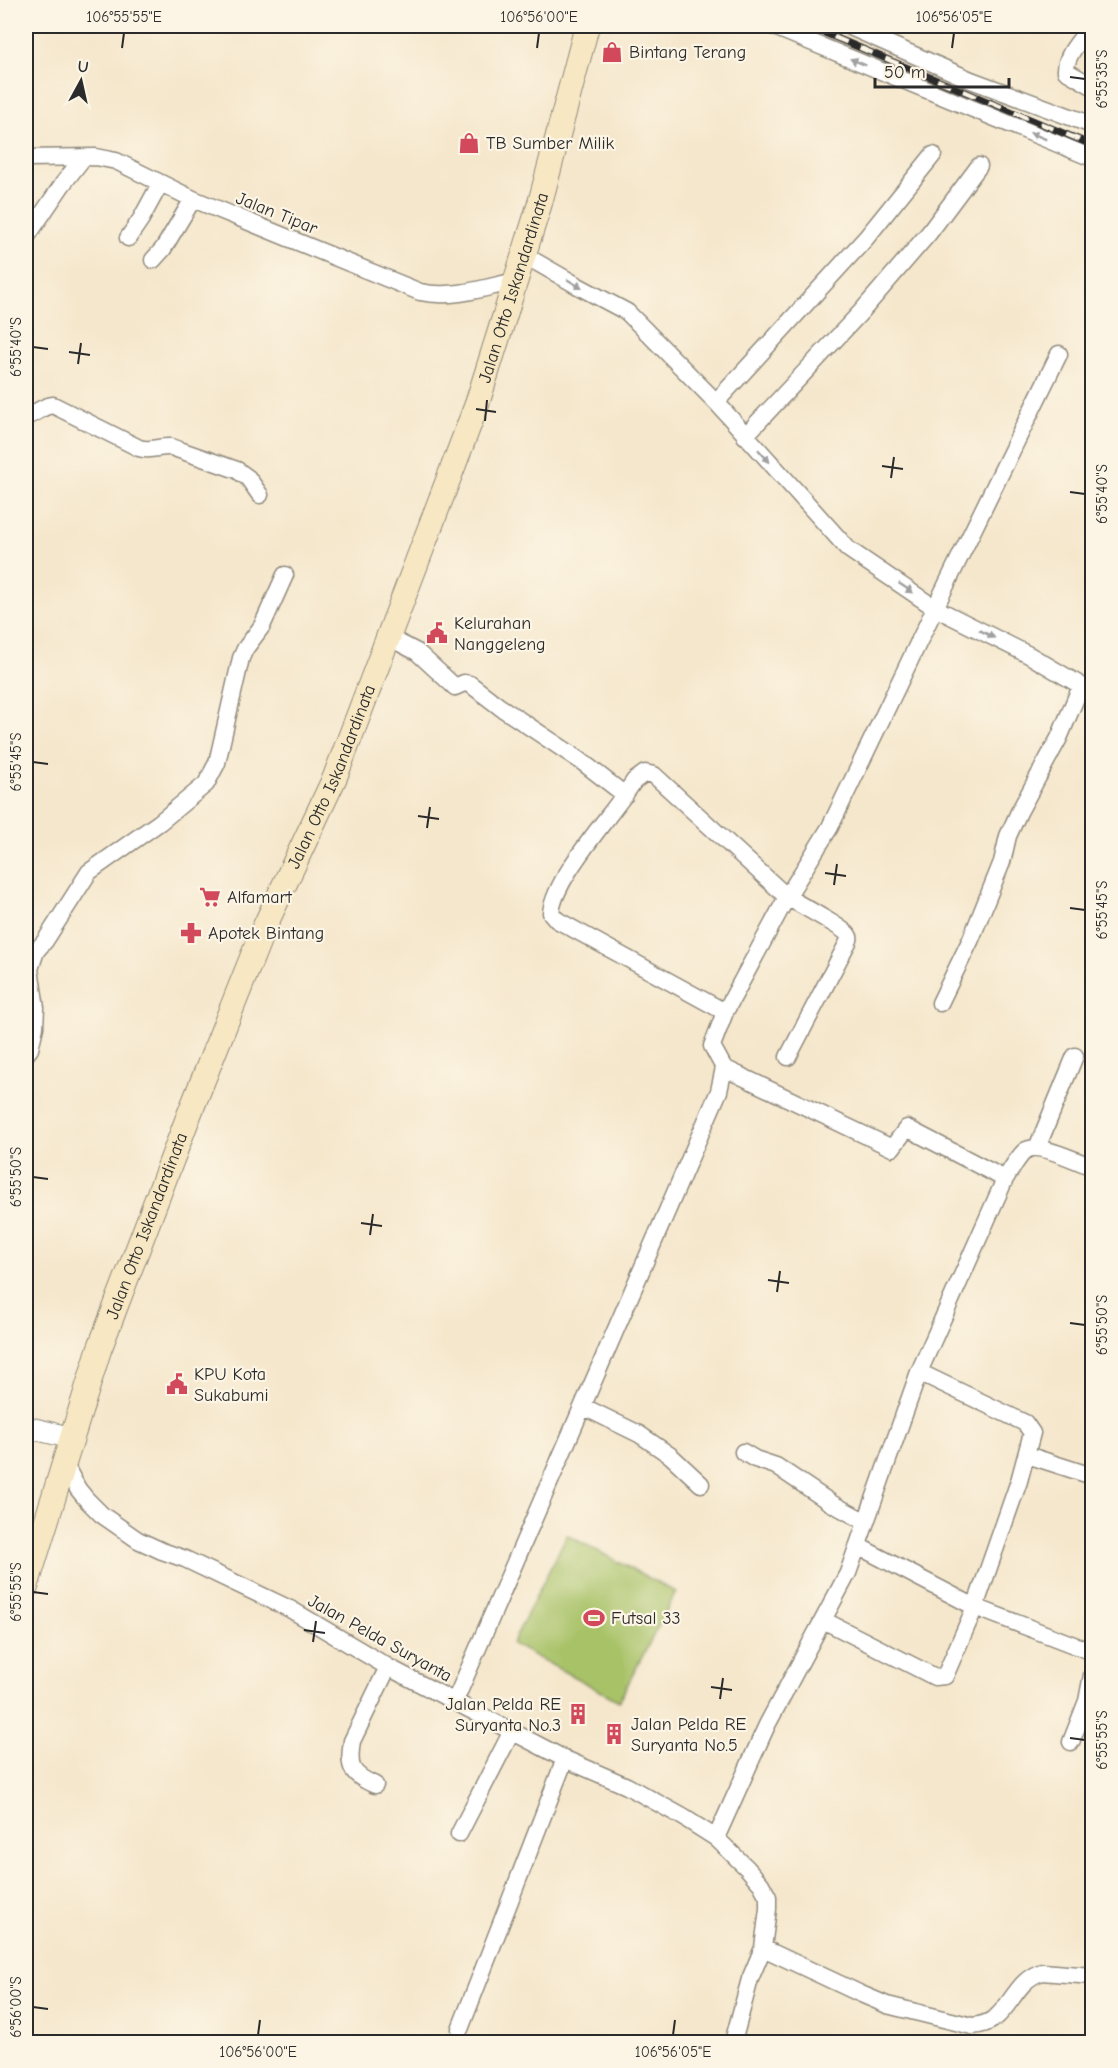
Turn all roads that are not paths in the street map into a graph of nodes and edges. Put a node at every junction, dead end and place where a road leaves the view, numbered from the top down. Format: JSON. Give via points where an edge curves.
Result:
{"nodes":[{"id":1,"x":587,"y":26,"type":"edge"},
{"id":2,"x":772,"y":26,"type":"edge"},
{"id":3,"x":848,"y":26,"type":"edge"},
{"id":4,"x":1091,"y":26,"type":"edge"},
{"id":5,"x":1092,"y":86,"type":"edge"},
{"id":6,"x":1092,"y":125,"type":"edge"},
{"id":7,"x":933,"y":155,"type":"dead end"},
{"id":8,"x":26,"y":158,"type":"edge"},
{"id":9,"x":83,"y":158,"type":"junction"},
{"id":10,"x":1092,"y":158,"type":"edge"},
{"id":11,"x":979,"y":166,"type":"dead end"},
{"id":12,"x":160,"y":184,"type":"junction"},
{"id":13,"x":193,"y":200,"type":"junction"},
{"id":14,"x":26,"y":238,"type":"edge"},
{"id":15,"x":128,"y":238,"type":"dead end"},
{"id":16,"x":525,"y":255,"type":"junction"},
{"id":17,"x":153,"y":260,"type":"dead end"},
{"id":18,"x":515,"y":281,"type":"junction"},
{"id":19,"x":1059,"y":354,"type":"dead end"},
{"id":20,"x":716,"y":402,"type":"junction"},
{"id":21,"x":26,"y":416,"type":"edge"},
{"id":22,"x":746,"y":436,"type":"junction"},
{"id":23,"x":261,"y":495,"type":"dead end"},
{"id":24,"x":285,"y":575,"type":"dead end"},
{"id":25,"x":934,"y":608,"type":"junction"},
{"id":26,"x":388,"y":638,"type":"junction"},
{"id":27,"x":1087,"y":689,"type":"edge"},
{"id":28,"x":625,"y":795,"type":"junction"},
{"id":29,"x":787,"y":897,"type":"junction"},
{"id":30,"x":30,"y":993,"type":"edge"},
{"id":31,"x":940,"y":1003,"type":"dead end"},
{"id":32,"x":725,"y":1012,"type":"junction"},
{"id":33,"x":26,"y":1054,"type":"edge"},
{"id":34,"x":1075,"y":1056,"type":"dead end"},
{"id":35,"x":788,"y":1057,"type":"dead end"},
{"id":36,"x":724,"y":1068,"type":"junction"},
{"id":37,"x":1037,"y":1148,"type":"junction"},
{"id":38,"x":1092,"y":1167,"type":"edge"},
{"id":39,"x":1005,"y":1179,"type":"junction"},
{"id":40,"x":919,"y":1372,"type":"junction"},
{"id":41,"x":584,"y":1407,"type":"junction"},
{"id":42,"x":26,"y":1427,"type":"edge"},
{"id":43,"x":72,"y":1438,"type":"junction"},
{"id":44,"x":743,"y":1452,"type":"dead end"},
{"id":45,"x":1027,"y":1455,"type":"junction"},
{"id":46,"x":64,"y":1463,"type":"junction"},
{"id":47,"x":1092,"y":1476,"type":"edge"},
{"id":48,"x":701,"y":1484,"type":"dead end"},
{"id":49,"x":866,"y":1522,"type":"junction"},
{"id":50,"x":858,"y":1546,"type":"junction"},
{"id":51,"x":26,"y":1587,"type":"edge"},
{"id":52,"x":975,"y":1607,"type":"junction"},
{"id":53,"x":823,"y":1620,"type":"junction"},
{"id":54,"x":1092,"y":1652,"type":"edge"},
{"id":55,"x":388,"y":1667,"type":"junction"},
{"id":56,"x":1092,"y":1676,"type":"edge"},
{"id":57,"x":455,"y":1701,"type":"junction"},
{"id":58,"x":512,"y":1731,"type":"junction"},
{"id":59,"x":1071,"y":1742,"type":"dead end"},
{"id":60,"x":565,"y":1759,"type":"junction"},
{"id":61,"x":375,"y":1785,"type":"dead end"},
{"id":62,"x":459,"y":1834,"type":"dead end"},
{"id":63,"x":716,"y":1838,"type":"junction"},
{"id":64,"x":763,"y":1948,"type":"junction"},
{"id":65,"x":1092,"y":1976,"type":"edge"},
{"id":66,"x":460,"y":2029,"type":"dead end"},
{"id":67,"x":734,"y":2043,"type":"edge"}],
"edges":[{"from":1,"to":16,"type":"main road","name":"Jalan Otto Iskandardinata"},
{"from":10,"to":2,"type":"street","one_way":true},
{"from":3,"to":6,"type":"street","via":[[971,80]]},
{"from":4,"to":5,"type":"street","via":[[1069,58],[1066,71]]},
{"from":7,"to":20,"type":"street","via":[[866,238]]},
{"from":8,"to":9,"type":"street","name":"Jalan Tipar"},
{"from":9,"to":12,"type":"street","name":"Jalan Tipar","via":[[116,161]]},
{"from":9,"to":14,"type":"street"},
{"from":11,"to":22,"type":"street","via":[[929,233],[861,312]]},
{"from":12,"to":13,"type":"street","name":"Jalan Tipar"},
{"from":12,"to":15,"type":"street"},
{"from":13,"to":17,"type":"street"},
{"from":13,"to":18,"type":"street","name":"Jalan Tipar","via":[[420,292],[461,294]]},
{"from":16,"to":18,"type":"main road","name":"Jalan Otto Iskandardinata"},
{"from":16,"to":20,"type":"street","one_way":true,"via":[[627,312]]},
{"from":18,"to":26,"type":"main road","name":"Jalan Otto Iskandardinata","via":[[477,404]]},
{"from":19,"to":25,"type":"street"},
{"from":20,"to":22,"type":"street"},
{"from":21,"to":23,"type":"street","via":[[53,405],[147,451],[171,447],[237,470]]},
{"from":22,"to":25,"type":"street","one_way":true,"via":[[848,549]]},
{"from":24,"to":30,"type":"street","via":[[262,626],[245,649],[217,763],[206,784],[89,872],[36,951],[31,962]]},
{"from":25,"to":27,"type":"street","one_way":true},
{"from":25,"to":29,"type":"street","via":[[830,827]]},
{"from":26,"to":28,"type":"street","via":[[417,652],[455,687],[470,684]]},
{"from":26,"to":43,"type":"main road","name":"Jalan Otto Iskandardinata","via":[[335,777],[263,930],[189,1115],[99,1350]]},
{"from":27,"to":31,"type":"street","via":[[1018,812],[971,939]]},
{"from":28,"to":29,"type":"street","via":[[639,776],[654,775]]},
{"from":28,"to":32,"type":"street","via":[[571,868],[552,908],[553,916]]},
{"from":29,"to":32,"type":"street"},
{"from":29,"to":35,"type":"street","via":[[839,927],[849,939]]},
{"from":30,"to":33,"type":"street","via":[[36,1008],[35,1027]]},
{"from":32,"to":36,"type":"street","via":[[712,1046]]},
{"from":34,"to":37,"type":"street"},
{"from":36,"to":39,"type":"street","via":[[892,1148],[907,1128]]},
{"from":36,"to":41,"type":"street","via":[[719,1092]]},
{"from":37,"to":38,"type":"street"},
{"from":37,"to":39,"type":"street","via":[[1023,1152]]},
{"from":39,"to":40,"type":"street"},
{"from":40,"to":45,"type":"street","via":[[1025,1423],[1032,1433]]},
{"from":40,"to":49,"type":"street"},
{"from":41,"to":48,"type":"street","via":[[639,1434]]},
{"from":41,"to":57,"type":"street"},
{"from":42,"to":43,"type":"street"},
{"from":43,"to":46,"type":"main road","name":"Jalan Otto Iskandardinata"},
{"from":44,"to":49,"type":"street","via":[[776,1466]]},
{"from":45,"to":47,"type":"street"},
{"from":45,"to":52,"type":"street"},
{"from":46,"to":51,"type":"main road","name":"Jalan Otto Iskandardinata"},
{"from":46,"to":55,"type":"street","name":"Jalan Pelda Suryanta","via":[[78,1490],[121,1529],[290,1609]]},
{"from":49,"to":50,"type":"street"},
{"from":50,"to":52,"type":"street"},
{"from":50,"to":53,"type":"street"},
{"from":52,"to":53,"type":"street","via":[[941,1678]]},
{"from":52,"to":54,"type":"street"},
{"from":53,"to":63,"type":"street","via":[[767,1725]]},
{"from":55,"to":57,"type":"street","name":"Jalan Pelda Suryanta"},
{"from":55,"to":61,"type":"street","via":[[352,1740],[350,1753],[353,1771]]},
{"from":56,"to":59,"type":"street"},
{"from":57,"to":58,"type":"street","name":"Jalan Pelda Suryanta"},
{"from":58,"to":60,"type":"street","name":"Jalan Pelda Suryanta"},
{"from":58,"to":62,"type":"street"},
{"from":60,"to":63,"type":"street","name":"Jalan Pelda Suryanta","via":[[627,1786]]},
{"from":60,"to":66,"type":"street"},
{"from":63,"to":64,"type":"street","name":"Jalan Pelda Suryanta","via":[[747,1868],[768,1897]]},
{"from":64,"to":65,"type":"street","via":[[887,2005],[972,2026],[984,2025],[999,2016],[1035,1974]]},
{"from":64,"to":67,"type":"street","name":"Jalan Pelda Suryanta","via":[[750,1979]]}]}
